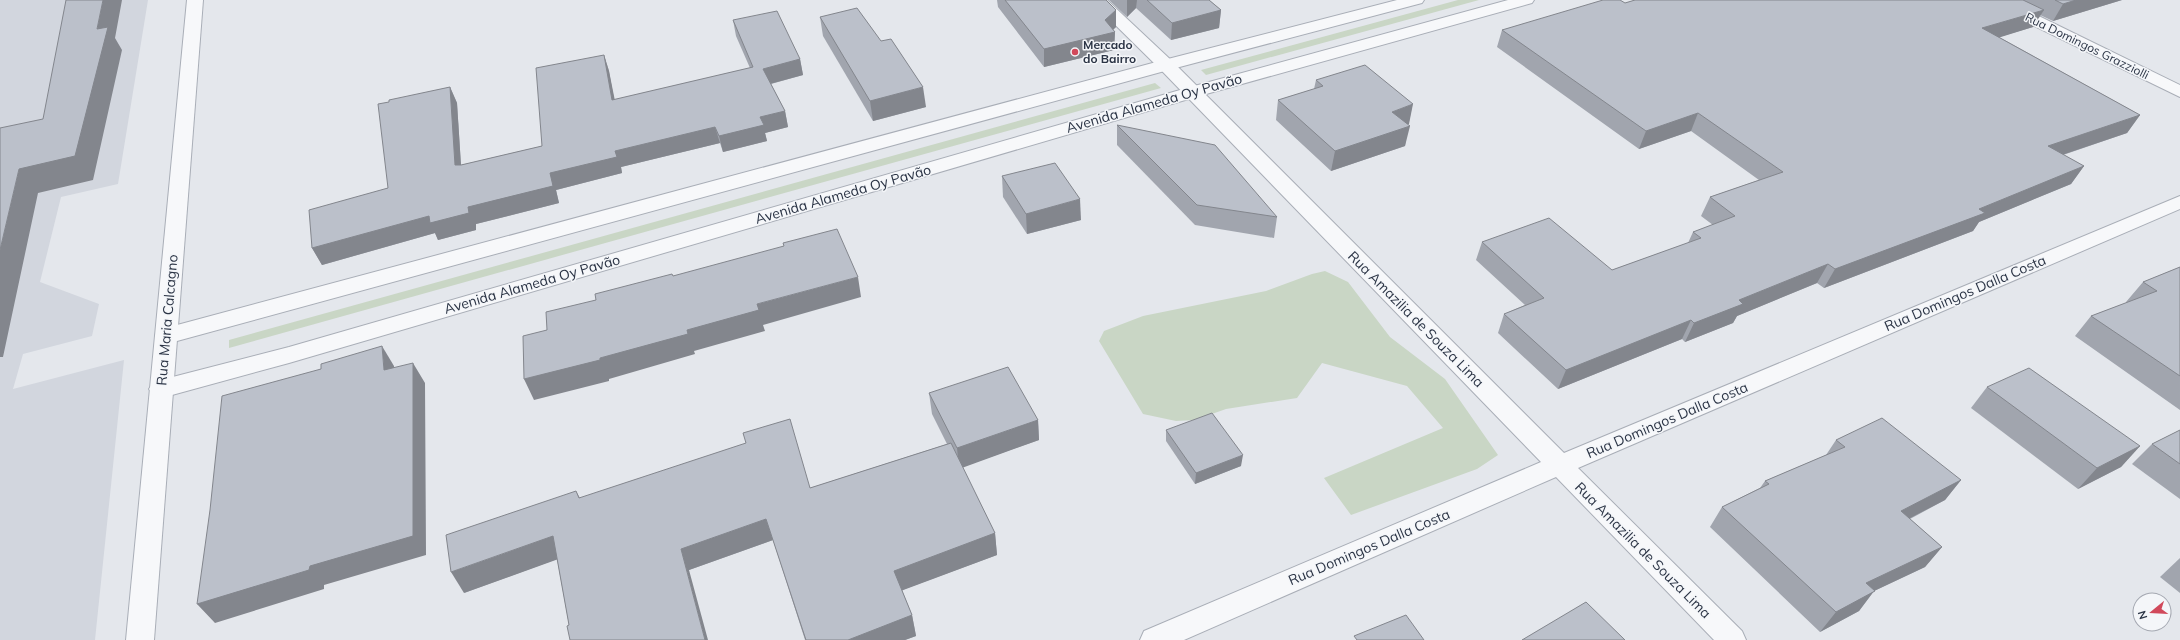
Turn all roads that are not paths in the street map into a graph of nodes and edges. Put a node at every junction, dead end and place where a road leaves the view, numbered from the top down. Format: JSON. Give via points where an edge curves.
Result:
{"nodes":[{"id":1,"x":195,"y":0,"type":"edge"},
{"id":2,"x":1098,"y":0,"type":"edge"},
{"id":3,"x":1416,"y":0,"type":"edge"},
{"id":4,"x":1526,"y":0,"type":"edge"},
{"id":5,"x":1993,"y":0,"type":"edge"},
{"id":6,"x":1166,"y":65,"type":"junction"},
{"id":7,"x":1193,"y":92,"type":"junction"},
{"id":8,"x":2180,"y":92,"type":"edge"},
{"id":9,"x":2180,"y":202,"type":"edge"},
{"id":10,"x":166,"y":336,"type":"junction"},
{"id":11,"x":161,"y":389,"type":"junction"},
{"id":12,"x":1560,"y":465,"type":"junction"},
{"id":13,"x":140,"y":640,"type":"edge"},
{"id":14,"x":1154,"y":640,"type":"edge"},
{"id":15,"x":1732,"y":640,"type":"edge"}],
"edges":[{"from":1,"to":10,"type":"street","name":"Rua Maria Calcagno"},
{"from":2,"to":6,"type":"street","name":"Rua Amazilia de Souza Lima"},
{"from":3,"to":6,"type":"street"},
{"from":4,"to":7,"type":"street","name":"Avenida Alameda Oy Pavão"},
{"from":5,"to":8,"type":"street","name":"Rua Domingos Grazziolli"},
{"from":6,"to":7,"type":"street","name":"Rua Amazilia de Souza Lima"},
{"from":6,"to":10,"type":"street"},
{"from":7,"to":11,"type":"street","name":"Avenida Alameda Oy Pavão","via":[[289,355]]},
{"from":7,"to":12,"type":"street","name":"Rua Amazilia de Souza Lima"},
{"from":9,"to":12,"type":"street","name":"Rua Domingos Dalla Costa"},
{"from":10,"to":11,"type":"street","name":"Rua Maria Calcagno"},
{"from":11,"to":13,"type":"street","name":"Rua Maria Calcagno"},
{"from":12,"to":14,"type":"street","name":"Rua Domingos Dalla Costa"},
{"from":12,"to":15,"type":"street","name":"Rua Amazilia de Souza Lima"}]}
